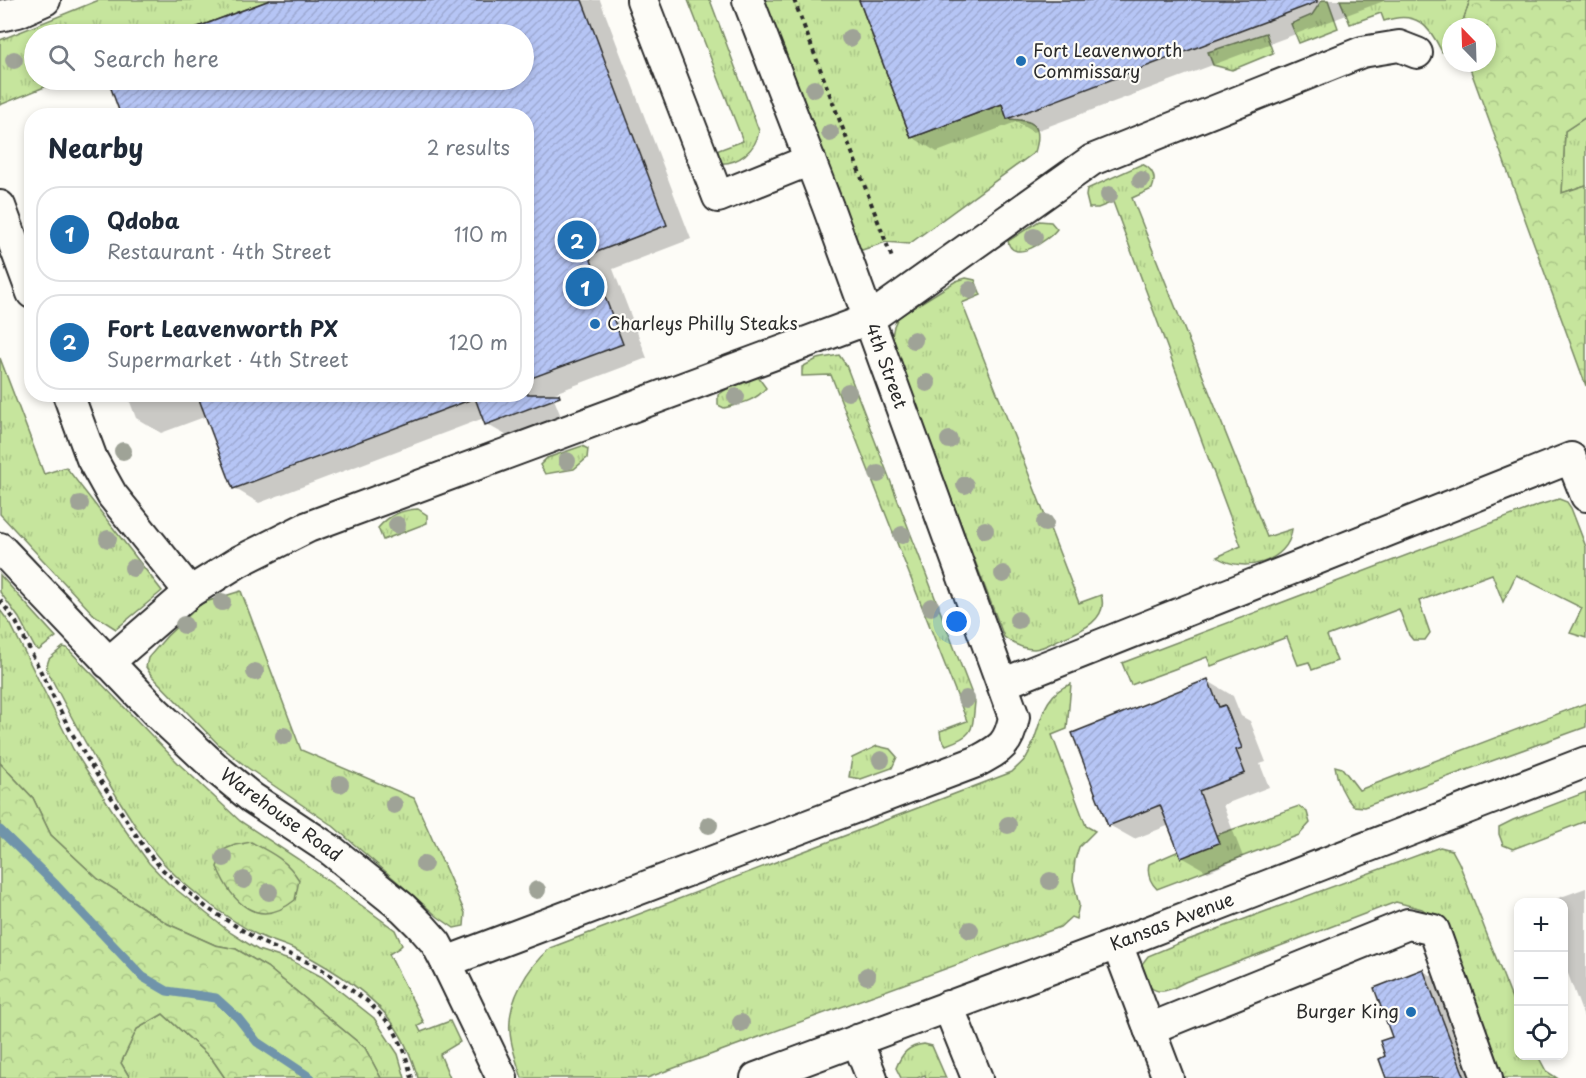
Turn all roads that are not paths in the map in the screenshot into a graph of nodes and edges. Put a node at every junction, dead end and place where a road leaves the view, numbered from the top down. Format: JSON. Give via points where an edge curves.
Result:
{"nodes":[{"id":1,"x":642,"y":0,"type":"edge"},
{"id":2,"x":748,"y":0,"type":"edge"},
{"id":3,"x":1418,"y":53,"type":"dead end"},
{"id":4,"x":810,"y":160,"type":"junction"},
{"id":5,"x":0,"y":206,"type":"edge"},
{"id":6,"x":24,"y":271,"type":"edge"},
{"id":7,"x":868,"y":319,"type":"junction"},
{"id":8,"x":71,"y":402,"type":"edge"},
{"id":9,"x":1586,"y":496,"type":"edge"},
{"id":10,"x":0,"y":548,"type":"edge"},
{"id":11,"x":190,"y":592,"type":"junction"},
{"id":12,"x":108,"y":663,"type":"junction"},
{"id":13,"x":1002,"y":684,"type":"junction"},
{"id":14,"x":1586,"y":762,"type":"edge"},
{"id":15,"x":1117,"y":944,"type":"junction"},
{"id":16,"x":446,"y":962,"type":"junction"},
{"id":17,"x":948,"y":1006,"type":"junction"},
{"id":18,"x":1149,"y":1029,"type":"junction"},
{"id":19,"x":857,"y":1040,"type":"junction"},
{"id":20,"x":502,"y":1078,"type":"edge"},
{"id":21,"x":756,"y":1078,"type":"edge"},
{"id":22,"x":872,"y":1078,"type":"edge"},
{"id":23,"x":977,"y":1078,"type":"edge"},
{"id":24,"x":1168,"y":1078,"type":"edge"},
{"id":25,"x":1487,"y":1078,"type":"edge"}],
"edges":[{"from":1,"to":4,"type":"street","via":[[717,197]]},
{"from":2,"to":4,"type":"street","name":"4th Street"},
{"from":3,"to":7,"type":"street","via":[[1399,46],[1362,52],[1092,160]]},
{"from":4,"to":7,"type":"street","name":"4th Street"},
{"from":5,"to":6,"type":"street"},
{"from":7,"to":11,"type":"street","via":[[308,528],[238,562]]},
{"from":7,"to":13,"type":"street","name":"4th Street"},
{"from":8,"to":11,"type":"street","via":[[92,459],[112,495]]},
{"from":9,"to":13,"type":"street","via":[[1571,458]]},
{"from":10,"to":12,"type":"street","name":"Warehouse Road"},
{"from":11,"to":12,"type":"street"},
{"from":12,"to":16,"type":"street","name":"Warehouse Road","via":[[252,798],[332,851],[403,908],[436,943]]},
{"from":13,"to":16,"type":"street","name":"4th Street","via":[[1014,717],[1011,734],[1000,749],[976,762]]},
{"from":14,"to":15,"type":"street","name":"Kansas Avenue"},
{"from":15,"to":17,"type":"street","name":"Kansas Avenue"},
{"from":15,"to":18,"type":"street"},
{"from":16,"to":20,"type":"street","name":"Warehouse Road"},
{"from":17,"to":19,"type":"street","name":"Kansas Avenue"},
{"from":17,"to":23,"type":"street"},
{"from":18,"to":24,"type":"street"},
{"from":18,"to":25,"type":"street","via":[[1408,924],[1434,930]]},
{"from":19,"to":21,"type":"street","name":"Kansas Avenue"},
{"from":19,"to":22,"type":"street"}]}
